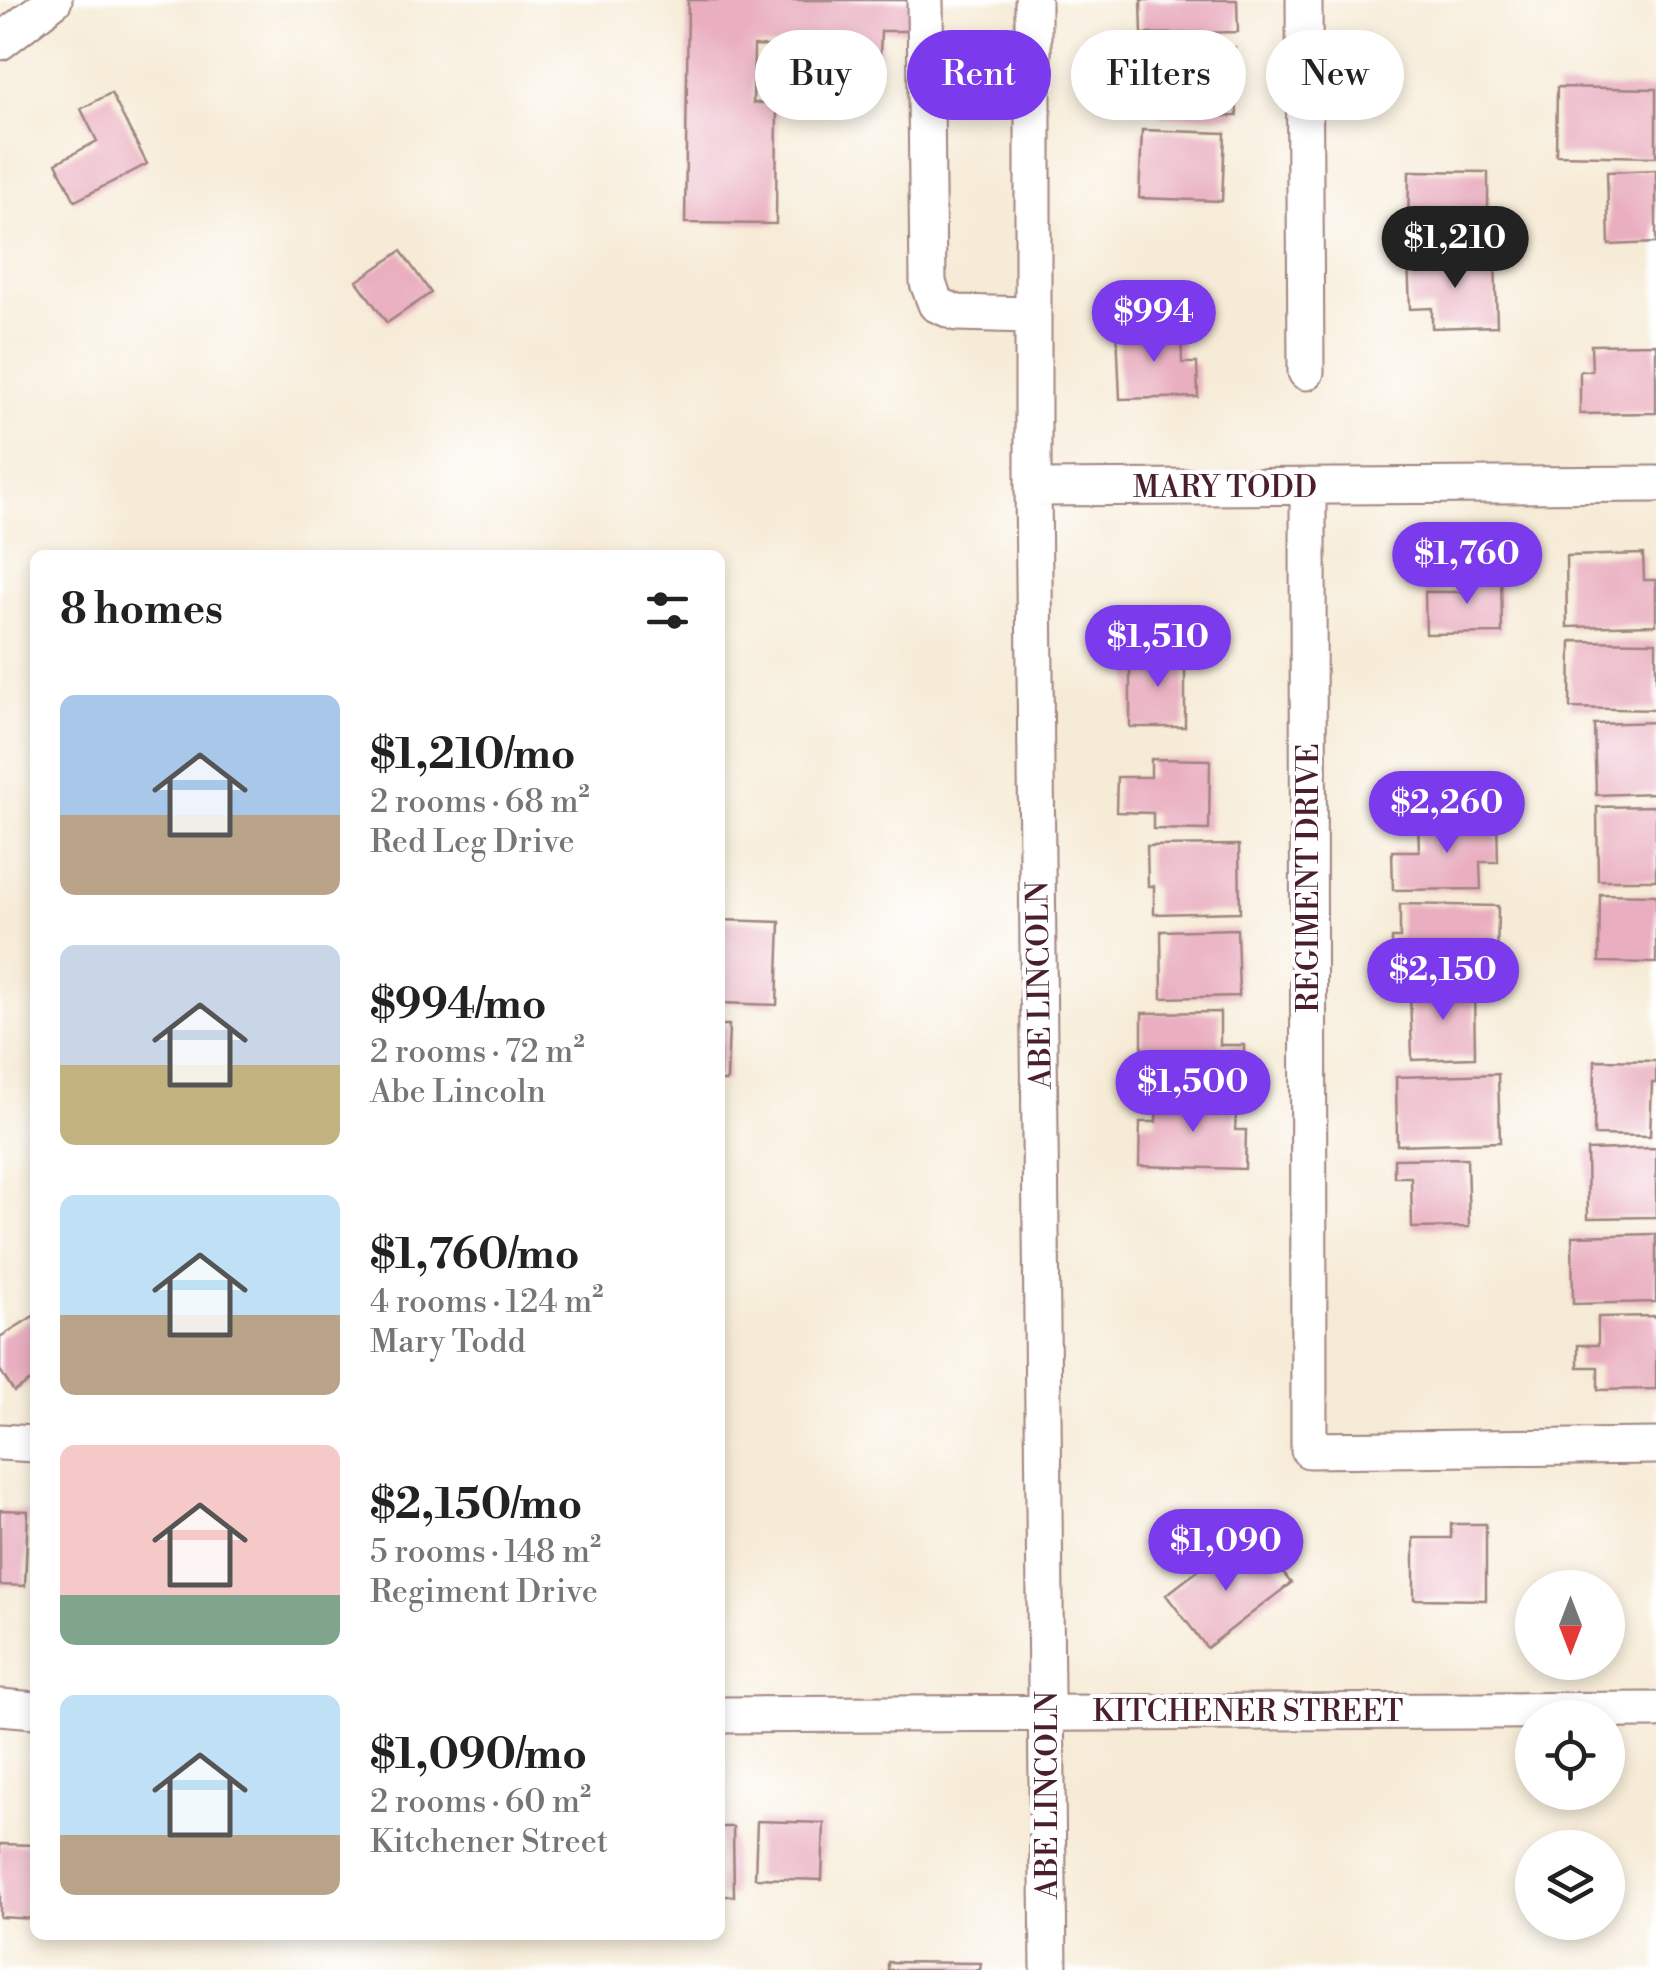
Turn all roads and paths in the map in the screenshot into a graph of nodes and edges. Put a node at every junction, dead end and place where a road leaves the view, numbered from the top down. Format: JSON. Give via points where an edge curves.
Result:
{"nodes":[{"id":1,"x":54,"y":0,"type":"edge"},
{"id":2,"x":924,"y":0,"type":"edge"},
{"id":3,"x":1033,"y":0,"type":"edge"},
{"id":4,"x":1304,"y":0,"type":"edge"},
{"id":5,"x":0,"y":42,"type":"edge"},
{"id":6,"x":1034,"y":315,"type":"junction"},
{"id":7,"x":1306,"y":372,"type":"dead end"},
{"id":8,"x":1656,"y":484,"type":"edge"},
{"id":9,"x":1308,"y":487,"type":"junction"},
{"id":10,"x":1034,"y":488,"type":"junction"},
{"id":11,"x":0,"y":1442,"type":"edge"},
{"id":12,"x":30,"y":1444,"type":"edge"},
{"id":13,"x":1656,"y":1446,"type":"edge"},
{"id":14,"x":0,"y":1707,"type":"edge"},
{"id":15,"x":30,"y":1710,"type":"edge"},
{"id":16,"x":1656,"y":1710,"type":"edge"},
{"id":17,"x":1047,"y":1712,"type":"junction"},
{"id":18,"x":725,"y":1716,"type":"edge"},
{"id":19,"x":1049,"y":1970,"type":"edge"}],
"edges":[{"from":1,"to":5,"type":"street"},
{"from":2,"to":6,"type":"street","via":[[928,282],[936,304],[958,313]]},
{"from":3,"to":6,"type":"street","name":"ABE LINCOLN"},
{"from":4,"to":7,"type":"street"},
{"from":6,"to":10,"type":"street","name":"ABE LINCOLN"},
{"from":8,"to":9,"type":"street","name":"MARY TODD"},
{"from":9,"to":10,"type":"street","name":"MARY TODD"},
{"from":9,"to":13,"type":"street","name":"REGIMENT DRIVE","via":[[1309,1450]]},
{"from":10,"to":17,"type":"street","name":"ABE LINCOLN"},
{"from":11,"to":12,"type":"street"},
{"from":14,"to":15,"type":"street"},
{"from":16,"to":17,"type":"street","name":"KITCHENER STREET"},
{"from":17,"to":18,"type":"street","name":"KITCHENER STREET"},
{"from":17,"to":19,"type":"street","name":"ABE LINCOLN"}]}
